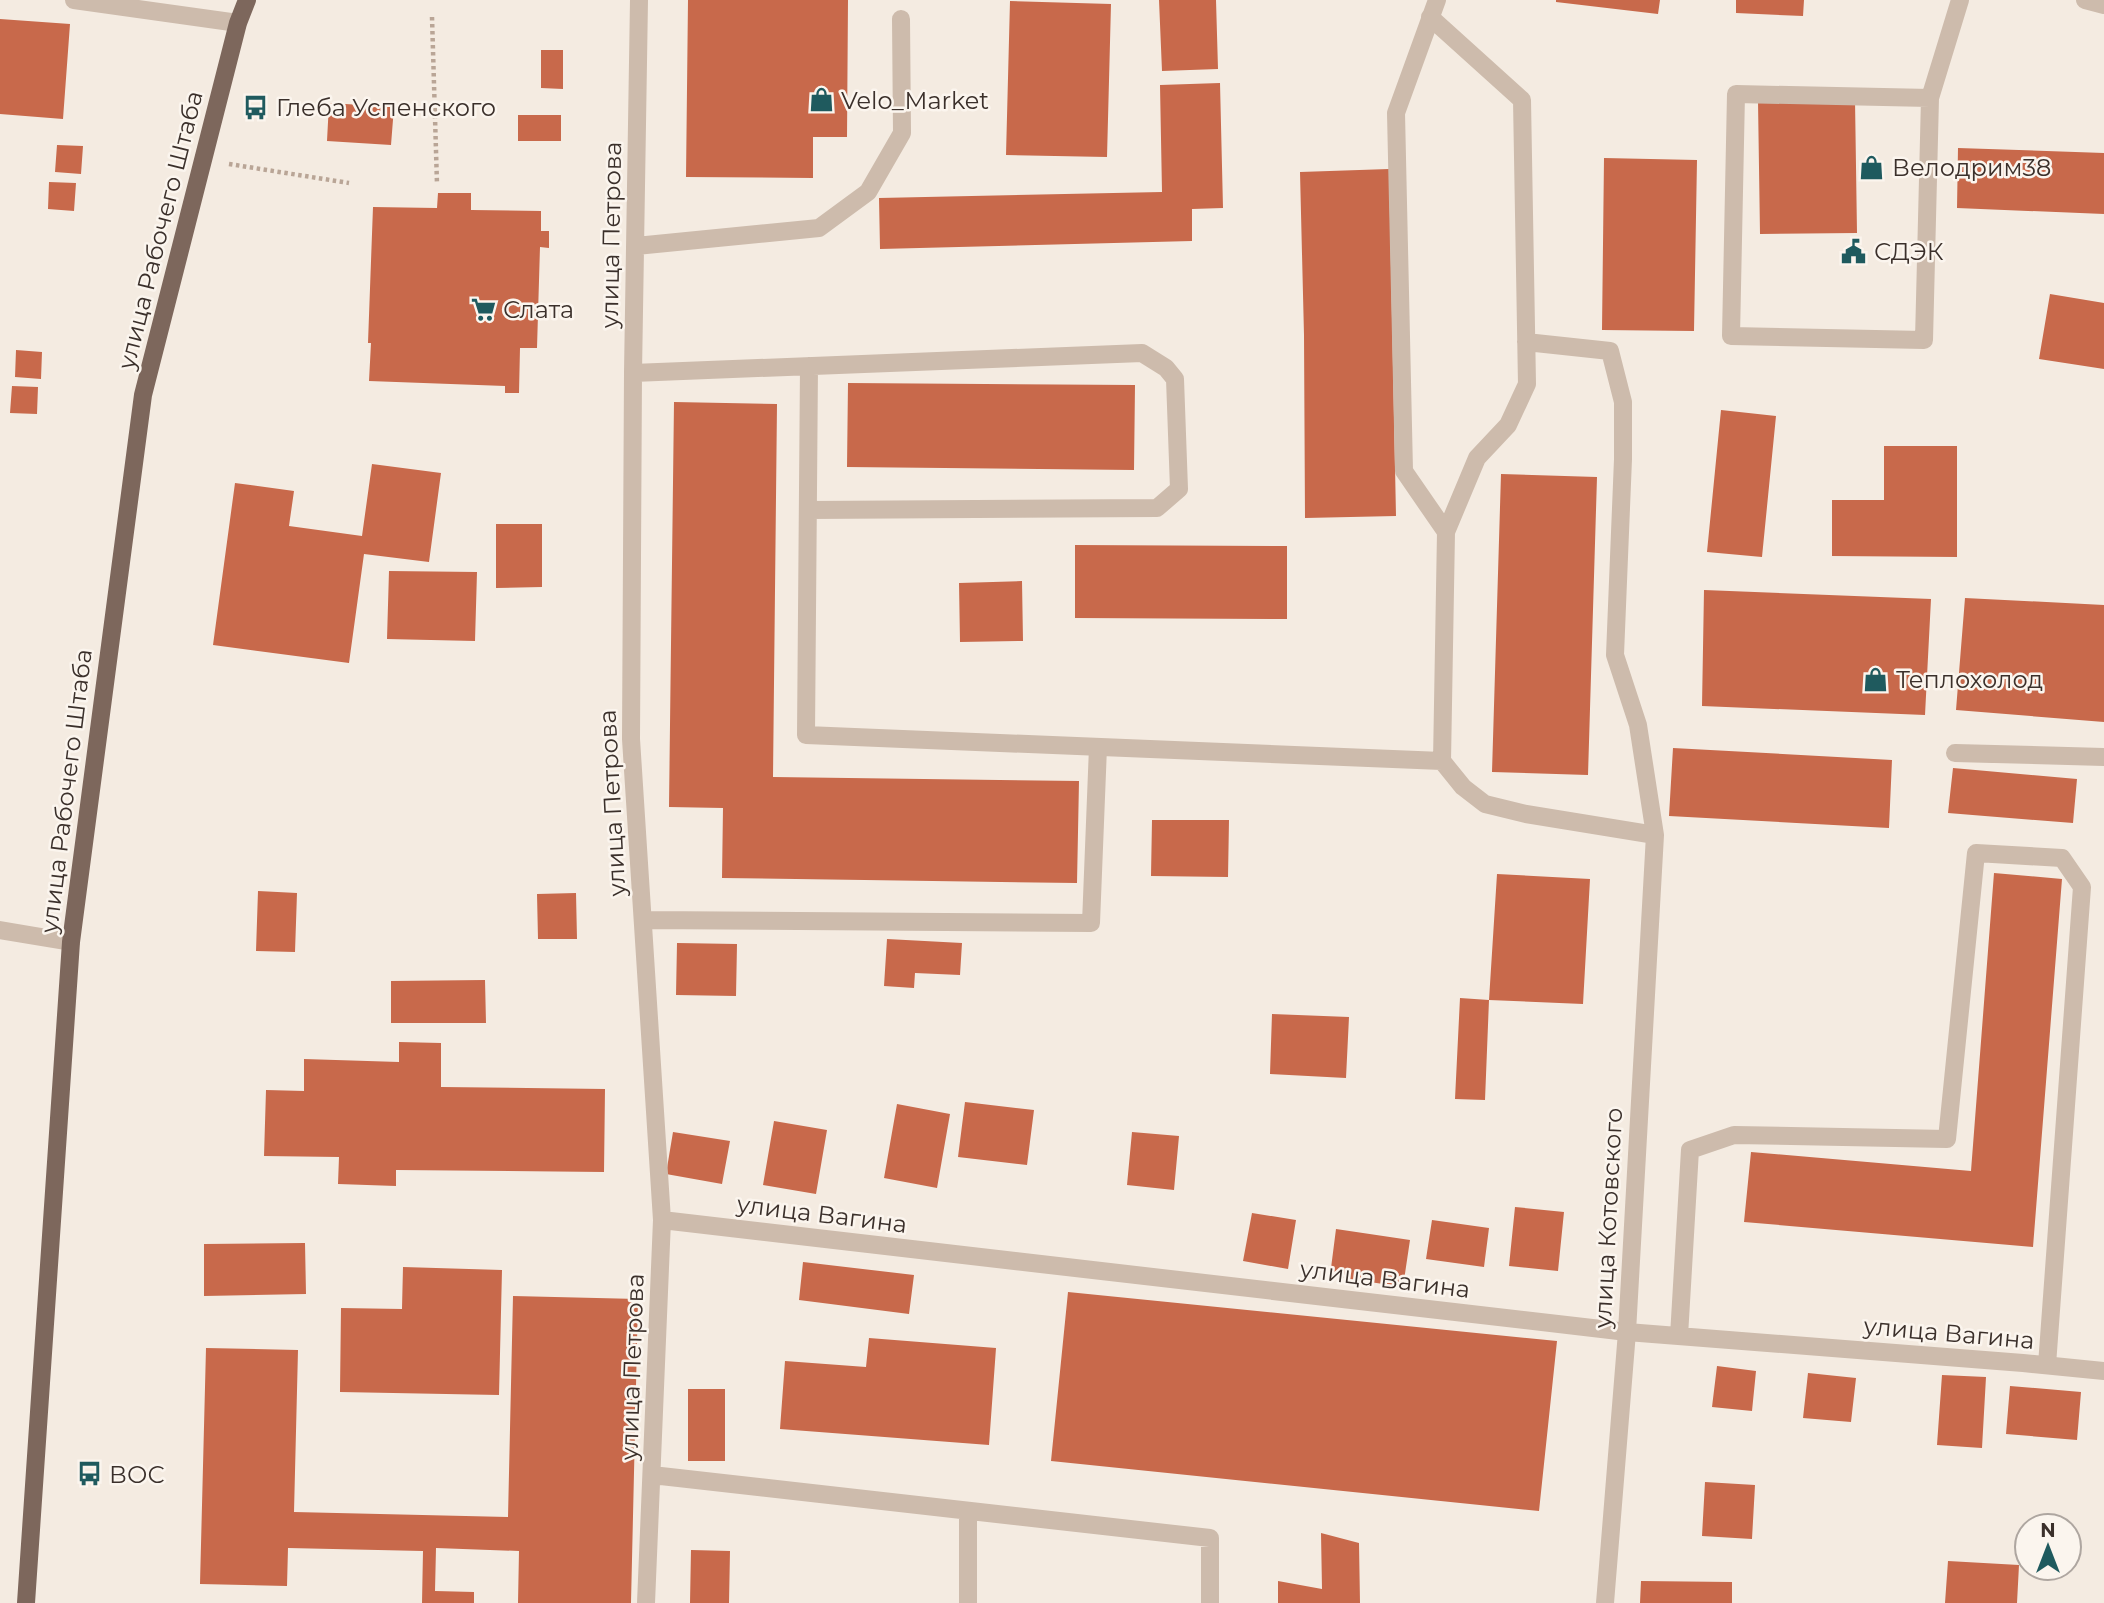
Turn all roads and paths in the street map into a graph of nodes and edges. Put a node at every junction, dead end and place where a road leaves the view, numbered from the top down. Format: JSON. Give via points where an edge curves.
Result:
{"nodes":[{"id":1,"x":74,"y":0,"type":"edge"},
{"id":2,"x":247,"y":0,"type":"edge"},
{"id":3,"x":639,"y":0,"type":"edge"},
{"id":4,"x":1437,"y":0,"type":"edge"},
{"id":5,"x":1960,"y":0,"type":"edge"},
{"id":6,"x":2085,"y":0,"type":"edge"},
{"id":7,"x":2104,"y":5,"type":"edge"},
{"id":8,"x":432,"y":17,"type":"dead end"},
{"id":9,"x":1430,"y":17,"type":"junction"},
{"id":10,"x":901,"y":19,"type":"dead end"},
{"id":11,"x":238,"y":23,"type":"junction"},
{"id":12,"x":1930,"y":98,"type":"junction"},
{"id":13,"x":203,"y":160,"type":"junction"},
{"id":14,"x":349,"y":183,"type":"dead end"},
{"id":15,"x":437,"y":184,"type":"dead end"},
{"id":16,"x":636,"y":246,"type":"junction"},
{"id":17,"x":1526,"y":342,"type":"junction"},
{"id":18,"x":809,"y":366,"type":"junction"},
{"id":19,"x":633,"y":373,"type":"junction"},
{"id":20,"x":808,"y":510,"type":"junction"},
{"id":21,"x":1446,"y":532,"type":"junction"},
{"id":22,"x":1098,"y":747,"type":"junction"},
{"id":23,"x":1955,"y":752,"type":"dead end"},
{"id":24,"x":2104,"y":757,"type":"edge"},
{"id":25,"x":1442,"y":761,"type":"junction"},
{"id":26,"x":1655,"y":835,"type":"junction"},
{"id":27,"x":643,"y":920,"type":"junction"},
{"id":28,"x":0,"y":930,"type":"edge"},
{"id":29,"x":71,"y":942,"type":"junction"},
{"id":30,"x":662,"y":1220,"type":"junction"},
{"id":31,"x":1627,"y":1332,"type":"junction"},
{"id":32,"x":1679,"y":1336,"type":"junction"},
{"id":33,"x":2048,"y":1365,"type":"junction"},
{"id":34,"x":2104,"y":1371,"type":"edge"},
{"id":35,"x":652,"y":1475,"type":"junction"},
{"id":36,"x":968,"y":1511,"type":"junction"},
{"id":37,"x":26,"y":1603,"type":"edge"},
{"id":38,"x":646,"y":1603,"type":"edge"},
{"id":39,"x":968,"y":1603,"type":"edge"},
{"id":40,"x":1210,"y":1603,"type":"edge"},
{"id":41,"x":1605,"y":1603,"type":"edge"}],
"edges":[{"from":1,"to":11,"type":"street"},
{"from":2,"to":11,"type":"main road","name":"улица Рабочего Штаба"},
{"from":3,"to":16,"type":"street","name":"улица Петрова"},
{"from":4,"to":9,"type":"street"},
{"from":5,"to":12,"type":"street"},
{"from":6,"to":7,"type":"street"},
{"from":8,"to":15,"type":"path"},
{"from":9,"to":17,"type":"street","via":[[1522,100]]},
{"from":9,"to":21,"type":"street","via":[[1396,113],[1404,471]]},
{"from":10,"to":16,"type":"street","via":[[902,133],[867,191],[819,228]]},
{"from":11,"to":13,"type":"main road","name":"улица Рабочего Штаба"},
{"from":12,"to":12,"type":"street","via":[[1736,94],[1731,336],[1924,341]]},
{"from":13,"to":14,"type":"path"},
{"from":13,"to":29,"type":"main road","name":"улица Рабочего Штаба","via":[[143,395]]},
{"from":16,"to":19,"type":"street","name":"улица Петрова"},
{"from":17,"to":21,"type":"street","via":[[1527,384],[1508,425],[1477,458]]},
{"from":17,"to":26,"type":"street","name":"улица Котовского","via":[[1610,351],[1623,402],[1615,655],[1639,725]]},
{"from":18,"to":19,"type":"street"},
{"from":18,"to":20,"type":"street"},
{"from":18,"to":20,"type":"street","via":[[1142,353],[1167,368],[1175,379],[1179,489],[1157,508]]},
{"from":19,"to":27,"type":"street","name":"улица Петрова","via":[[631,739]]},
{"from":20,"to":22,"type":"street","via":[[806,735]]},
{"from":21,"to":25,"type":"street"},
{"from":22,"to":25,"type":"street"},
{"from":22,"to":27,"type":"street","via":[[1091,923]]},
{"from":23,"to":24,"type":"street"},
{"from":25,"to":26,"type":"street","via":[[1463,787],[1485,804]]},
{"from":26,"to":31,"type":"street","name":"улица Котовского"},
{"from":27,"to":30,"type":"street","name":"улица Петрова"},
{"from":28,"to":29,"type":"street"},
{"from":29,"to":37,"type":"main road","name":"улица Рабочего Штаба"},
{"from":30,"to":31,"type":"street","name":"улица Вагина"},
{"from":30,"to":35,"type":"street","name":"улица Петрова"},
{"from":31,"to":32,"type":"street","name":"улица Вагина"},
{"from":31,"to":41,"type":"street","name":"улица Котовского"},
{"from":32,"to":33,"type":"street","name":"улица Вагина"},
{"from":32,"to":33,"type":"street","via":[[1690,1150],[1734,1135],[1947,1139],[1976,853],[2062,858],[2082,887]]},
{"from":33,"to":34,"type":"street","name":"улица Вагина"},
{"from":35,"to":36,"type":"street"},
{"from":35,"to":38,"type":"street","name":"улица Петрова"},
{"from":36,"to":39,"type":"street"},
{"from":36,"to":40,"type":"street","via":[[1210,1538]]}]}
